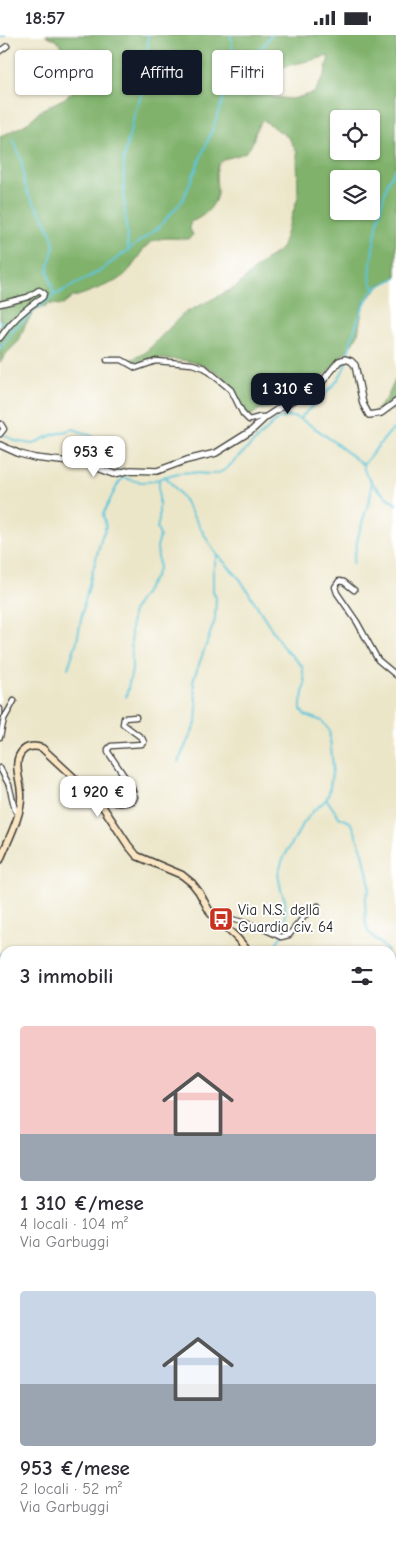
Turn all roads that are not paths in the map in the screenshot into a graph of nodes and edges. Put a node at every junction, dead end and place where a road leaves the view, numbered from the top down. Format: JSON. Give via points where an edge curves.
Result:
{"nodes":[{"id":1,"x":7,"y":46,"type":"dead end"},
{"id":2,"x":0,"y":51,"type":"edge"},
{"id":3,"x":0,"y":304,"type":"edge"},
{"id":4,"x":0,"y":337,"type":"edge"},
{"id":5,"x":107,"y":360,"type":"dead end"},
{"id":6,"x":396,"y":402,"type":"edge"},
{"id":7,"x":266,"y":417,"type":"junction"},
{"id":8,"x":3,"y":427,"type":"dead end"},
{"id":9,"x":0,"y":434,"type":"edge"},
{"id":10,"x":0,"y":445,"type":"edge"},
{"id":11,"x":354,"y":590,"type":"dead end"},
{"id":12,"x":396,"y":675,"type":"edge"},
{"id":13,"x":14,"y":701,"type":"dead end"},
{"id":14,"x":0,"y":709,"type":"edge"},
{"id":15,"x":0,"y":714,"type":"edge"},
{"id":16,"x":136,"y":717,"type":"dead end"},
{"id":17,"x":0,"y":737,"type":"edge"},
{"id":18,"x":0,"y":768,"type":"edge"},
{"id":19,"x":84,"y":788,"type":"junction"},
{"id":20,"x":18,"y":813,"type":"junction"},
{"id":21,"x":0,"y":860,"type":"edge"},
{"id":22,"x":318,"y":906,"type":"dead end"},
{"id":23,"x":210,"y":913,"type":"junction"},
{"id":24,"x":244,"y":946,"type":"edge"}],
"edges":[{"from":1,"to":2,"type":"street"},
{"from":3,"to":4,"type":"street","via":[[39,291],[44,293]]},
{"from":5,"to":7,"type":"street","via":[[122,360],[136,367],[156,361],[205,368],[231,390],[249,420]]},
{"from":6,"to":7,"type":"street","via":[[381,413],[369,415],[363,404],[355,365],[345,359],[339,361],[318,387]]},
{"from":7,"to":10,"type":"street","via":[[251,431],[216,453],[157,471],[131,470],[114,474],[86,464],[35,458]]},
{"from":8,"to":9,"type":"street"},
{"from":11,"to":12,"type":"street","via":[[344,581],[339,581],[335,587],[378,660]]},
{"from":13,"to":17,"type":"street","via":[[4,719]]},
{"from":14,"to":15,"type":"street"},
{"from":16,"to":19,"type":"street","via":[[124,718],[123,724],[144,740],[142,744],[111,746],[108,749],[132,786],[133,801],[116,804]]},
{"from":18,"to":20,"type":"street"},
{"from":19,"to":20,"type":"main road","via":[[42,748],[26,748],[17,763],[22,795]]},
{"from":19,"to":23,"type":"main road","via":[[99,801],[137,856],[186,879],[199,891]]},
{"from":20,"to":21,"type":"main road"},
{"from":22,"to":23,"type":"street","via":[[307,913],[289,935],[282,937],[260,927]]},
{"from":23,"to":24,"type":"main road"}]}
